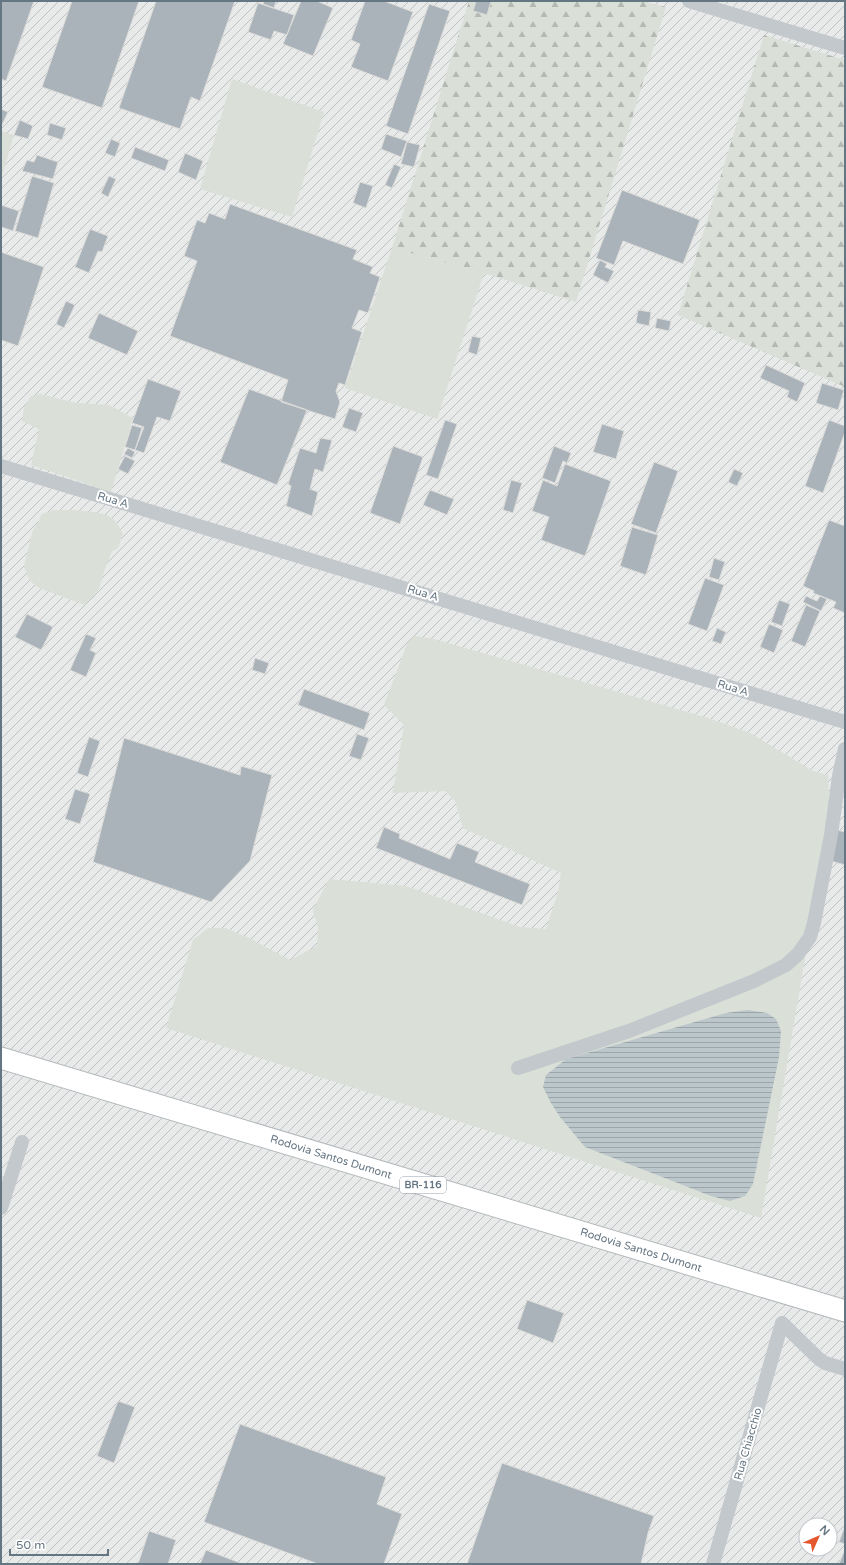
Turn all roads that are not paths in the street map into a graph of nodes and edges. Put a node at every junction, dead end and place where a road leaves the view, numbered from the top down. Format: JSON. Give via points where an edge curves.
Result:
{"nodes":[{"id":1,"x":689,"y":1,"type":"edge"},
{"id":2,"x":845,"y":48,"type":"edge"},
{"id":3,"x":1,"y":466,"type":"edge"},
{"id":4,"x":845,"y":722,"type":"edge"},
{"id":5,"x":845,"y":749,"type":"edge"},
{"id":6,"x":1,"y":1058,"type":"edge"},
{"id":7,"x":518,"y":1068,"type":"dead end"},
{"id":8,"x":22,"y":1142,"type":"dead end"},
{"id":9,"x":1,"y":1208,"type":"edge"},
{"id":10,"x":845,"y":1311,"type":"edge"},
{"id":11,"x":845,"y":1369,"type":"edge"},
{"id":12,"x":713,"y":1564,"type":"edge"}],
"edges":[{"from":1,"to":2,"type":"street"},
{"from":3,"to":4,"type":"street","name":"Rua A"},
{"from":5,"to":7,"type":"street","via":[[814,923],[810,938],[798,954],[786,965],[754,981],[629,1032]]},
{"from":6,"to":10,"type":"highway","name":"Rodovia Santos Dumont","number":"BR-116"},
{"from":8,"to":9,"type":"street"},
{"from":11,"to":12,"type":"street","name":"Rua Chiacchio","via":[[819,1359],[782,1323]]}]}
